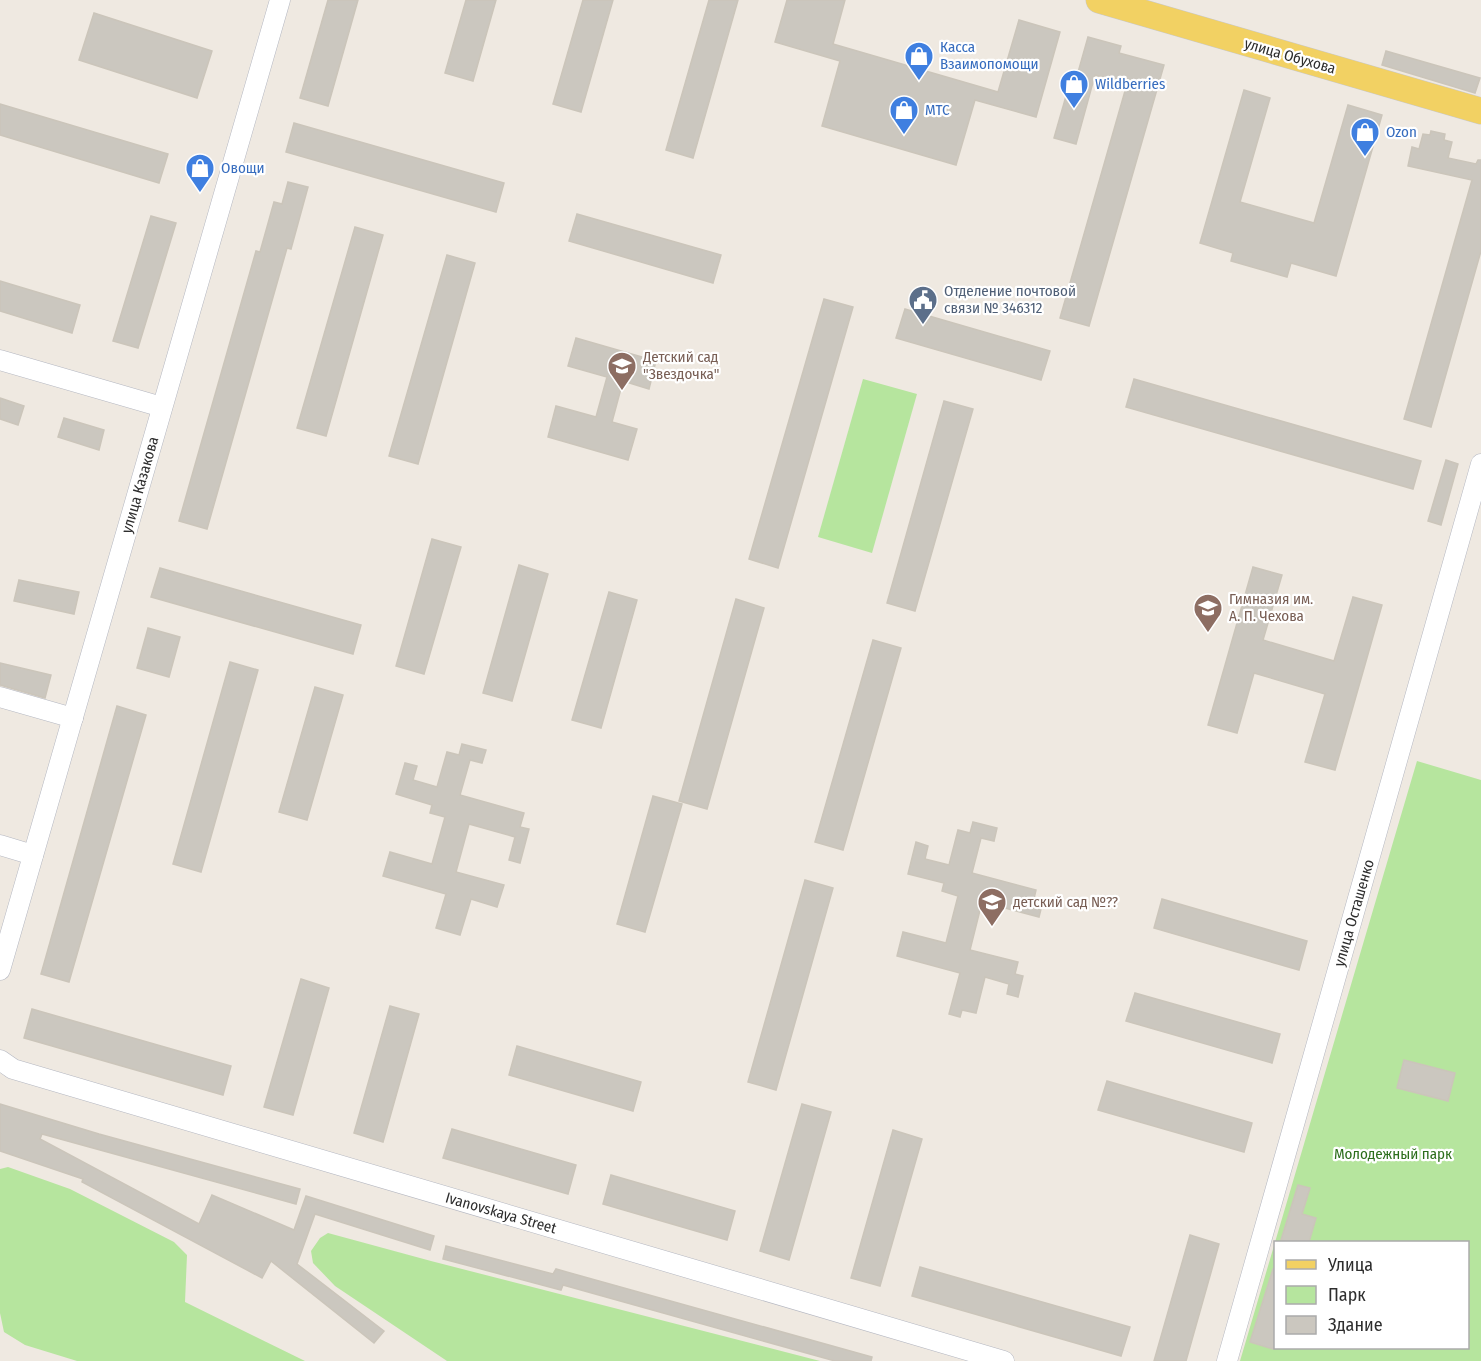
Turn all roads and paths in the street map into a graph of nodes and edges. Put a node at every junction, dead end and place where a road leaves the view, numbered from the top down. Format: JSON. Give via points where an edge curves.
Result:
{"nodes":[{"id":1,"x":280,"y":0,"type":"edge"},
{"id":2,"x":1099,"y":0,"type":"edge"},
{"id":3,"x":1481,"y":111,"type":"edge"},
{"id":4,"x":0,"y":360,"type":"edge"},
{"id":5,"x":162,"y":407,"type":"junction"},
{"id":6,"x":1481,"y":464,"type":"edge"},
{"id":7,"x":0,"y":697,"type":"edge"},
{"id":8,"x":73,"y":718,"type":"junction"},
{"id":9,"x":0,"y":845,"type":"edge"},
{"id":10,"x":33,"y":855,"type":"junction"},
{"id":11,"x":0,"y":970,"type":"edge"},
{"id":12,"x":0,"y":1060,"type":"edge"},
{"id":13,"x":1004,"y":1361,"type":"edge"},
{"id":14,"x":1227,"y":1361,"type":"edge"}],
"edges":[{"from":1,"to":5,"type":"street","name":"улица Казакова"},
{"from":2,"to":3,"type":"main road","name":"улица Обухова"},
{"from":4,"to":5,"type":"street"},
{"from":5,"to":8,"type":"street","name":"улица Казакова"},
{"from":6,"to":14,"type":"street","name":"улица Осташенко"},
{"from":7,"to":8,"type":"street"},
{"from":8,"to":10,"type":"street","name":"улица Казакова"},
{"from":9,"to":10,"type":"street"},
{"from":10,"to":11,"type":"street","name":"улица Казакова"},
{"from":12,"to":13,"type":"street","name":"Ivanovskaya Street","via":[[13,1069]]}]}
